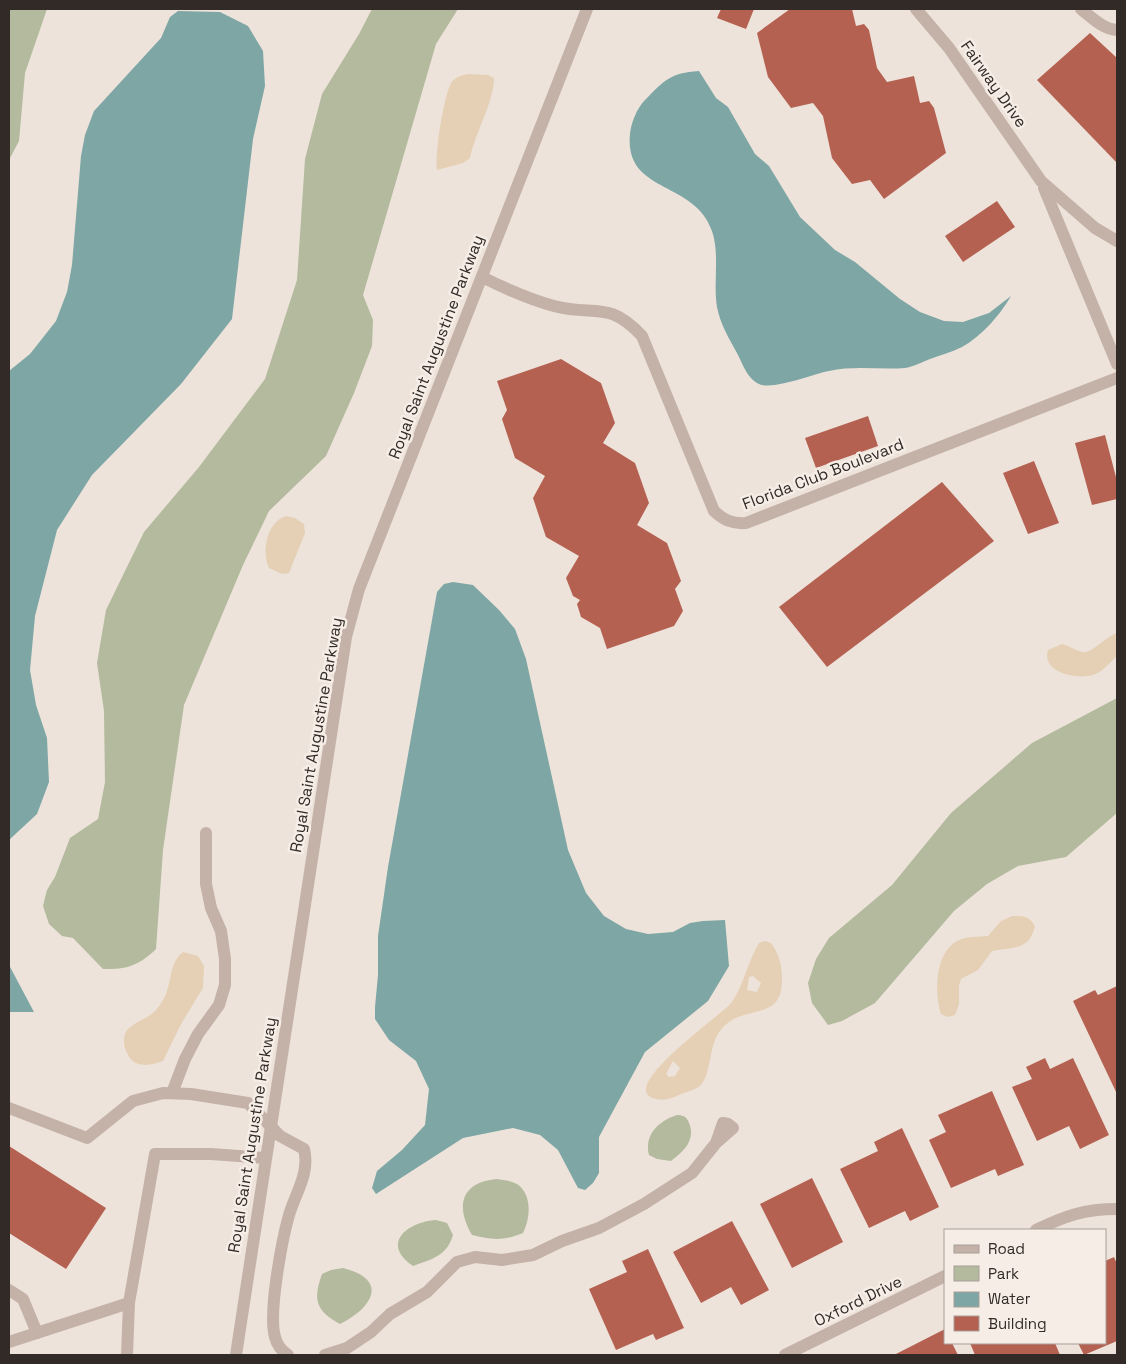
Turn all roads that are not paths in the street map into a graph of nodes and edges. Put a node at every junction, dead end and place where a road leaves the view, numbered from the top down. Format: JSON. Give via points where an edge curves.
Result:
{"nodes":[{"id":1,"x":587,"y":9,"type":"edge"},
{"id":2,"x":916,"y":9,"type":"edge"},
{"id":3,"x":1082,"y":9,"type":"edge"},
{"id":4,"x":1117,"y":30,"type":"edge"},
{"id":5,"x":1042,"y":181,"type":"junction"},
{"id":6,"x":1117,"y":241,"type":"edge"},
{"id":7,"x":482,"y":277,"type":"junction"},
{"id":8,"x":1117,"y":364,"type":"edge"},
{"id":9,"x":1117,"y":378,"type":"edge"},
{"id":10,"x":206,"y":833,"type":"dead end"},
{"id":11,"x":172,"y":1093,"type":"junction"},
{"id":12,"x":9,"y":1108,"type":"edge"},
{"id":13,"x":270,"y":1126,"type":"junction"},
{"id":14,"x":716,"y":1143,"type":"dead end"},
{"id":15,"x":264,"y":1158,"type":"junction"},
{"id":16,"x":1117,"y":1209,"type":"edge"},
{"id":17,"x":1038,"y":1229,"type":"edge"},
{"id":18,"x":944,"y":1276,"type":"edge"},
{"id":19,"x":9,"y":1290,"type":"edge"},
{"id":20,"x":129,"y":1303,"type":"junction"},
{"id":21,"x":37,"y":1333,"type":"junction"},
{"id":22,"x":9,"y":1342,"type":"edge"},
{"id":23,"x":127,"y":1355,"type":"edge"},
{"id":24,"x":236,"y":1355,"type":"edge"},
{"id":25,"x":288,"y":1355,"type":"edge"},
{"id":26,"x":325,"y":1355,"type":"edge"},
{"id":27,"x":785,"y":1355,"type":"edge"}],
"edges":[{"from":1,"to":7,"type":"street","name":"Royal Saint Augustine Parkway"},
{"from":2,"to":5,"type":"street","name":"Fairway Drive","via":[[949,48]]},
{"from":3,"to":4,"type":"street","via":[[1097,22]]},
{"from":5,"to":6,"type":"street","via":[[1095,228]]},
{"from":5,"to":8,"type":"street"},
{"from":7,"to":9,"type":"street","name":"Florida Club Boulevard","via":[[523,298],[557,307],[609,312],[629,322],[642,336],[714,511],[723,519],[737,524]]},
{"from":7,"to":13,"type":"street","name":"Royal Saint Augustine Parkway","via":[[359,588],[346,637]]},
{"from":10,"to":11,"type":"street","via":[[206,884],[220,932],[225,985],[219,1005],[198,1034]]},
{"from":11,"to":12,"type":"street","via":[[133,1101],[87,1138]]},
{"from":11,"to":13,"type":"street","via":[[248,1103]]},
{"from":13,"to":15,"type":"street","name":"Royal Saint Augustine Parkway"},
{"from":13,"to":25,"type":"street","via":[[280,1136],[304,1149],[306,1159],[306,1171],[289,1217],[274,1309],[275,1337],[282,1351]]},
{"from":14,"to":26,"type":"street","via":[[692,1173],[644,1204],[599,1228],[533,1255],[502,1260],[475,1257],[457,1262],[427,1292],[390,1314],[372,1332],[347,1348]]},
{"from":15,"to":20,"type":"street","via":[[155,1154]]},
{"from":15,"to":24,"type":"street","name":"Royal Saint Augustine Parkway"},
{"from":16,"to":17,"type":"street","via":[[1095,1209],[1067,1215]]},
{"from":18,"to":27,"type":"street","name":"Oxford Drive"},
{"from":19,"to":21,"type":"street","via":[[23,1299]]},
{"from":20,"to":21,"type":"street"},
{"from":20,"to":23,"type":"street"},
{"from":21,"to":22,"type":"street"}]}
